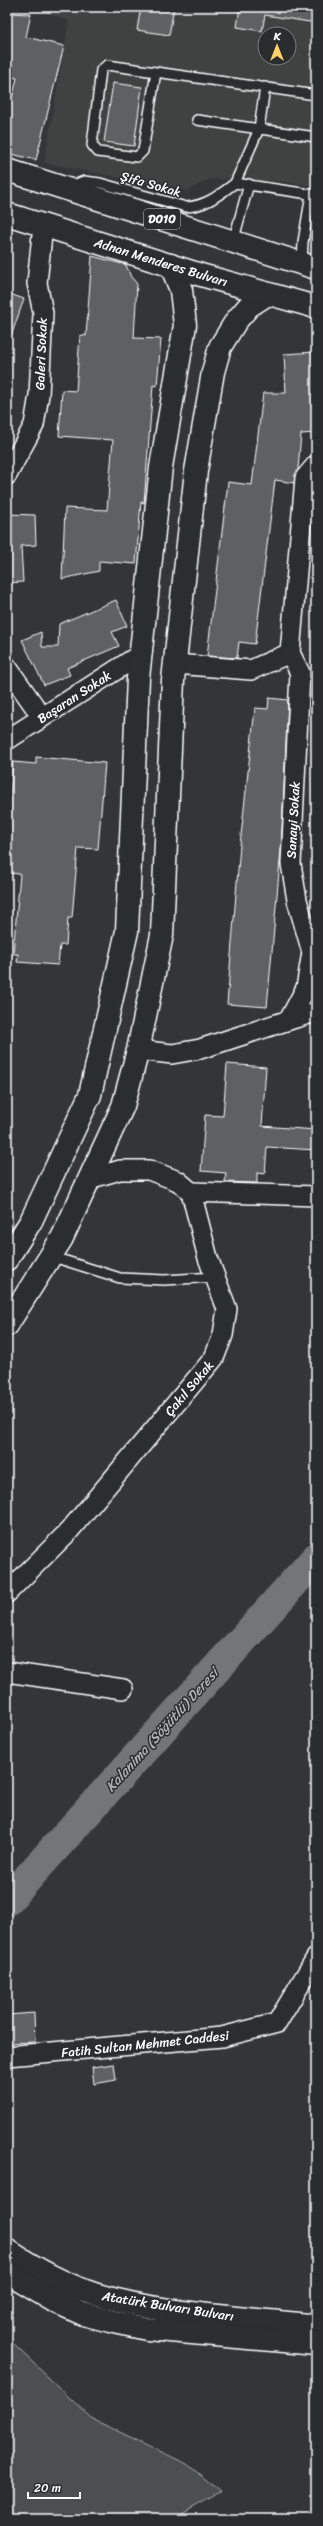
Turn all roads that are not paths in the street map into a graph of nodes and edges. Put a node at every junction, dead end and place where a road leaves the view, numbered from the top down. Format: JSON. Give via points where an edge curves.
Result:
{"nodes":[{"id":1,"x":156,"y":72,"type":"junction"},
{"id":2,"x":266,"y":87,"type":"junction"},
{"id":3,"x":316,"y":95,"type":"edge"},
{"id":4,"x":197,"y":120,"type":"dead end"},
{"id":5,"x":259,"y":129,"type":"junction"},
{"id":6,"x":316,"y":137,"type":"edge"},
{"id":7,"x":7,"y":170,"type":"edge"},
{"id":8,"x":235,"y":183,"type":"junction"},
{"id":9,"x":249,"y":184,"type":"junction"},
{"id":10,"x":66,"y":188,"type":"junction"},
{"id":11,"x":314,"y":195,"type":"edge"},
{"id":12,"x":7,"y":214,"type":"edge"},
{"id":13,"x":43,"y":226,"type":"junction"},
{"id":14,"x":233,"y":242,"type":"junction"},
{"id":15,"x":171,"y":265,"type":"junction"},
{"id":16,"x":309,"y":266,"type":"edge"},
{"id":17,"x":268,"y":294,"type":"junction"},
{"id":18,"x":316,"y":307,"type":"edge"},
{"id":19,"x":316,"y":465,"type":"edge"},
{"id":20,"x":7,"y":475,"type":"edge"},
{"id":21,"x":290,"y":653,"type":"junction"},
{"id":22,"x":141,"y":654,"type":"junction"},
{"id":23,"x":175,"y":664,"type":"junction"},
{"id":24,"x":7,"y":667,"type":"edge"},
{"id":25,"x":42,"y":717,"type":"junction"},
{"id":26,"x":7,"y":740,"type":"edge"},
{"id":27,"x":316,"y":1012,"type":"edge"},
{"id":28,"x":289,"y":1020,"type":"junction"},
{"id":29,"x":138,"y":1050,"type":"junction"},
{"id":30,"x":89,"y":1179,"type":"junction"},
{"id":31,"x":191,"y":1192,"type":"junction"},
{"id":32,"x":316,"y":1196,"type":"edge"},
{"id":33,"x":50,"y":1256,"type":"junction"},
{"id":34,"x":7,"y":1259,"type":"edge"},
{"id":35,"x":215,"y":1277,"type":"junction"},
{"id":36,"x":7,"y":1325,"type":"edge"},
{"id":37,"x":7,"y":1593,"type":"edge"},
{"id":38,"x":7,"y":1672,"type":"edge"},
{"id":39,"x":123,"y":1689,"type":"dead end"},
{"id":40,"x":316,"y":1958,"type":"edge"},
{"id":41,"x":7,"y":2056,"type":"edge"},
{"id":42,"x":7,"y":2250,"type":"edge"},
{"id":43,"x":7,"y":2273,"type":"edge"},
{"id":44,"x":316,"y":2326,"type":"edge"},
{"id":45,"x":316,"y":2344,"type":"edge"}],
"edges":[{"from":1,"to":1,"type":"lane","via":[[107,65],[101,70],[92,145],[98,152],[137,157],[143,151]]},
{"from":1,"to":2,"type":"lane"},
{"from":2,"to":3,"type":"lane"},
{"from":2,"to":5,"type":"lane"},
{"from":4,"to":5,"type":"lane"},
{"from":5,"to":6,"type":"lane"},
{"from":5,"to":8,"type":"lane"},
{"from":7,"to":10,"type":"main road","number":"D010"},
{"from":8,"to":9,"type":"lane"},
{"from":8,"to":10,"type":"lane","name":"Şifa Sokak","via":[[213,200],[198,206],[186,207],[100,183],[84,181]]},
{"from":9,"to":11,"type":"lane"},
{"from":9,"to":14,"type":"lane"},
{"from":10,"to":14,"type":"main road","number":"D010"},
{"from":11,"to":16,"type":"lane","via":[[303,242]]},
{"from":12,"to":13,"type":"main road","name":"Adnan Menderes Bulvarı"},
{"from":13,"to":15,"type":"main road","name":"Adnan Menderes Bulvarı"},
{"from":13,"to":20,"type":"street","name":"Galeri Sokak","via":[[38,284],[43,314],[39,395],[34,425]]},
{"from":14,"to":16,"type":"main road","number":"D010"},
{"from":15,"to":17,"type":"main road","name":"Adnan Menderes Bulvarı"},
{"from":15,"to":22,"type":"main road","via":[[181,290],[186,325],[161,467]]},
{"from":17,"to":18,"type":"main road","name":"Adnan Menderes Bulvarı"},
{"from":17,"to":23,"type":"main road","via":[[249,306],[236,321],[220,347],[213,372],[196,471]]},
{"from":19,"to":21,"type":"street","via":[[305,478]]},
{"from":21,"to":23,"type":"street","via":[[251,670]]},
{"from":21,"to":28,"type":"street","name":"Sanayi Sokak","via":[[300,673],[291,864],[297,900],[312,952],[306,988]]},
{"from":22,"to":25,"type":"street","name":"Başaran Sokak"},
{"from":22,"to":34,"type":"main road","via":[[127,931],[90,1095],[31,1221]]},
{"from":23,"to":29,"type":"main road","via":[[162,935]]},
{"from":24,"to":25,"type":"street"},
{"from":25,"to":26,"type":"street","name":"Başaran Sokak"},
{"from":27,"to":28,"type":"street"},
{"from":28,"to":29,"type":"street","via":[[200,1049],[172,1054]]},
{"from":29,"to":30,"type":"main road","via":[[123,1106]]},
{"from":30,"to":31,"type":"street","via":[[120,1170],[149,1170],[178,1181]]},
{"from":30,"to":33,"type":"main road","via":[[62,1238]]},
{"from":31,"to":32,"type":"street"},
{"from":31,"to":35,"type":"street","name":"Çakıl Sokak"},
{"from":33,"to":35,"type":"lane","via":[[120,1278],[164,1280]]},
{"from":33,"to":36,"type":"main road"},
{"from":35,"to":37,"type":"street","name":"Çakıl Sokak","via":[[227,1309],[224,1335],[214,1358],[69,1531]]},
{"from":38,"to":39,"type":"street"},
{"from":40,"to":41,"type":"street","name":"Fatih Sultan Mehmet Caddesi","via":[[277,2023],[222,2038]]},
{"from":42,"to":44,"type":"main road","name":"Atatürk Bulvarı Bulvarı","via":[[63,2282],[94,2294],[181,2310]]},
{"from":43,"to":45,"type":"main road","name":"Atatürk Bulvarı Bulvarı","via":[[54,2301],[83,2314],[110,2321],[147,2329]]}]}
